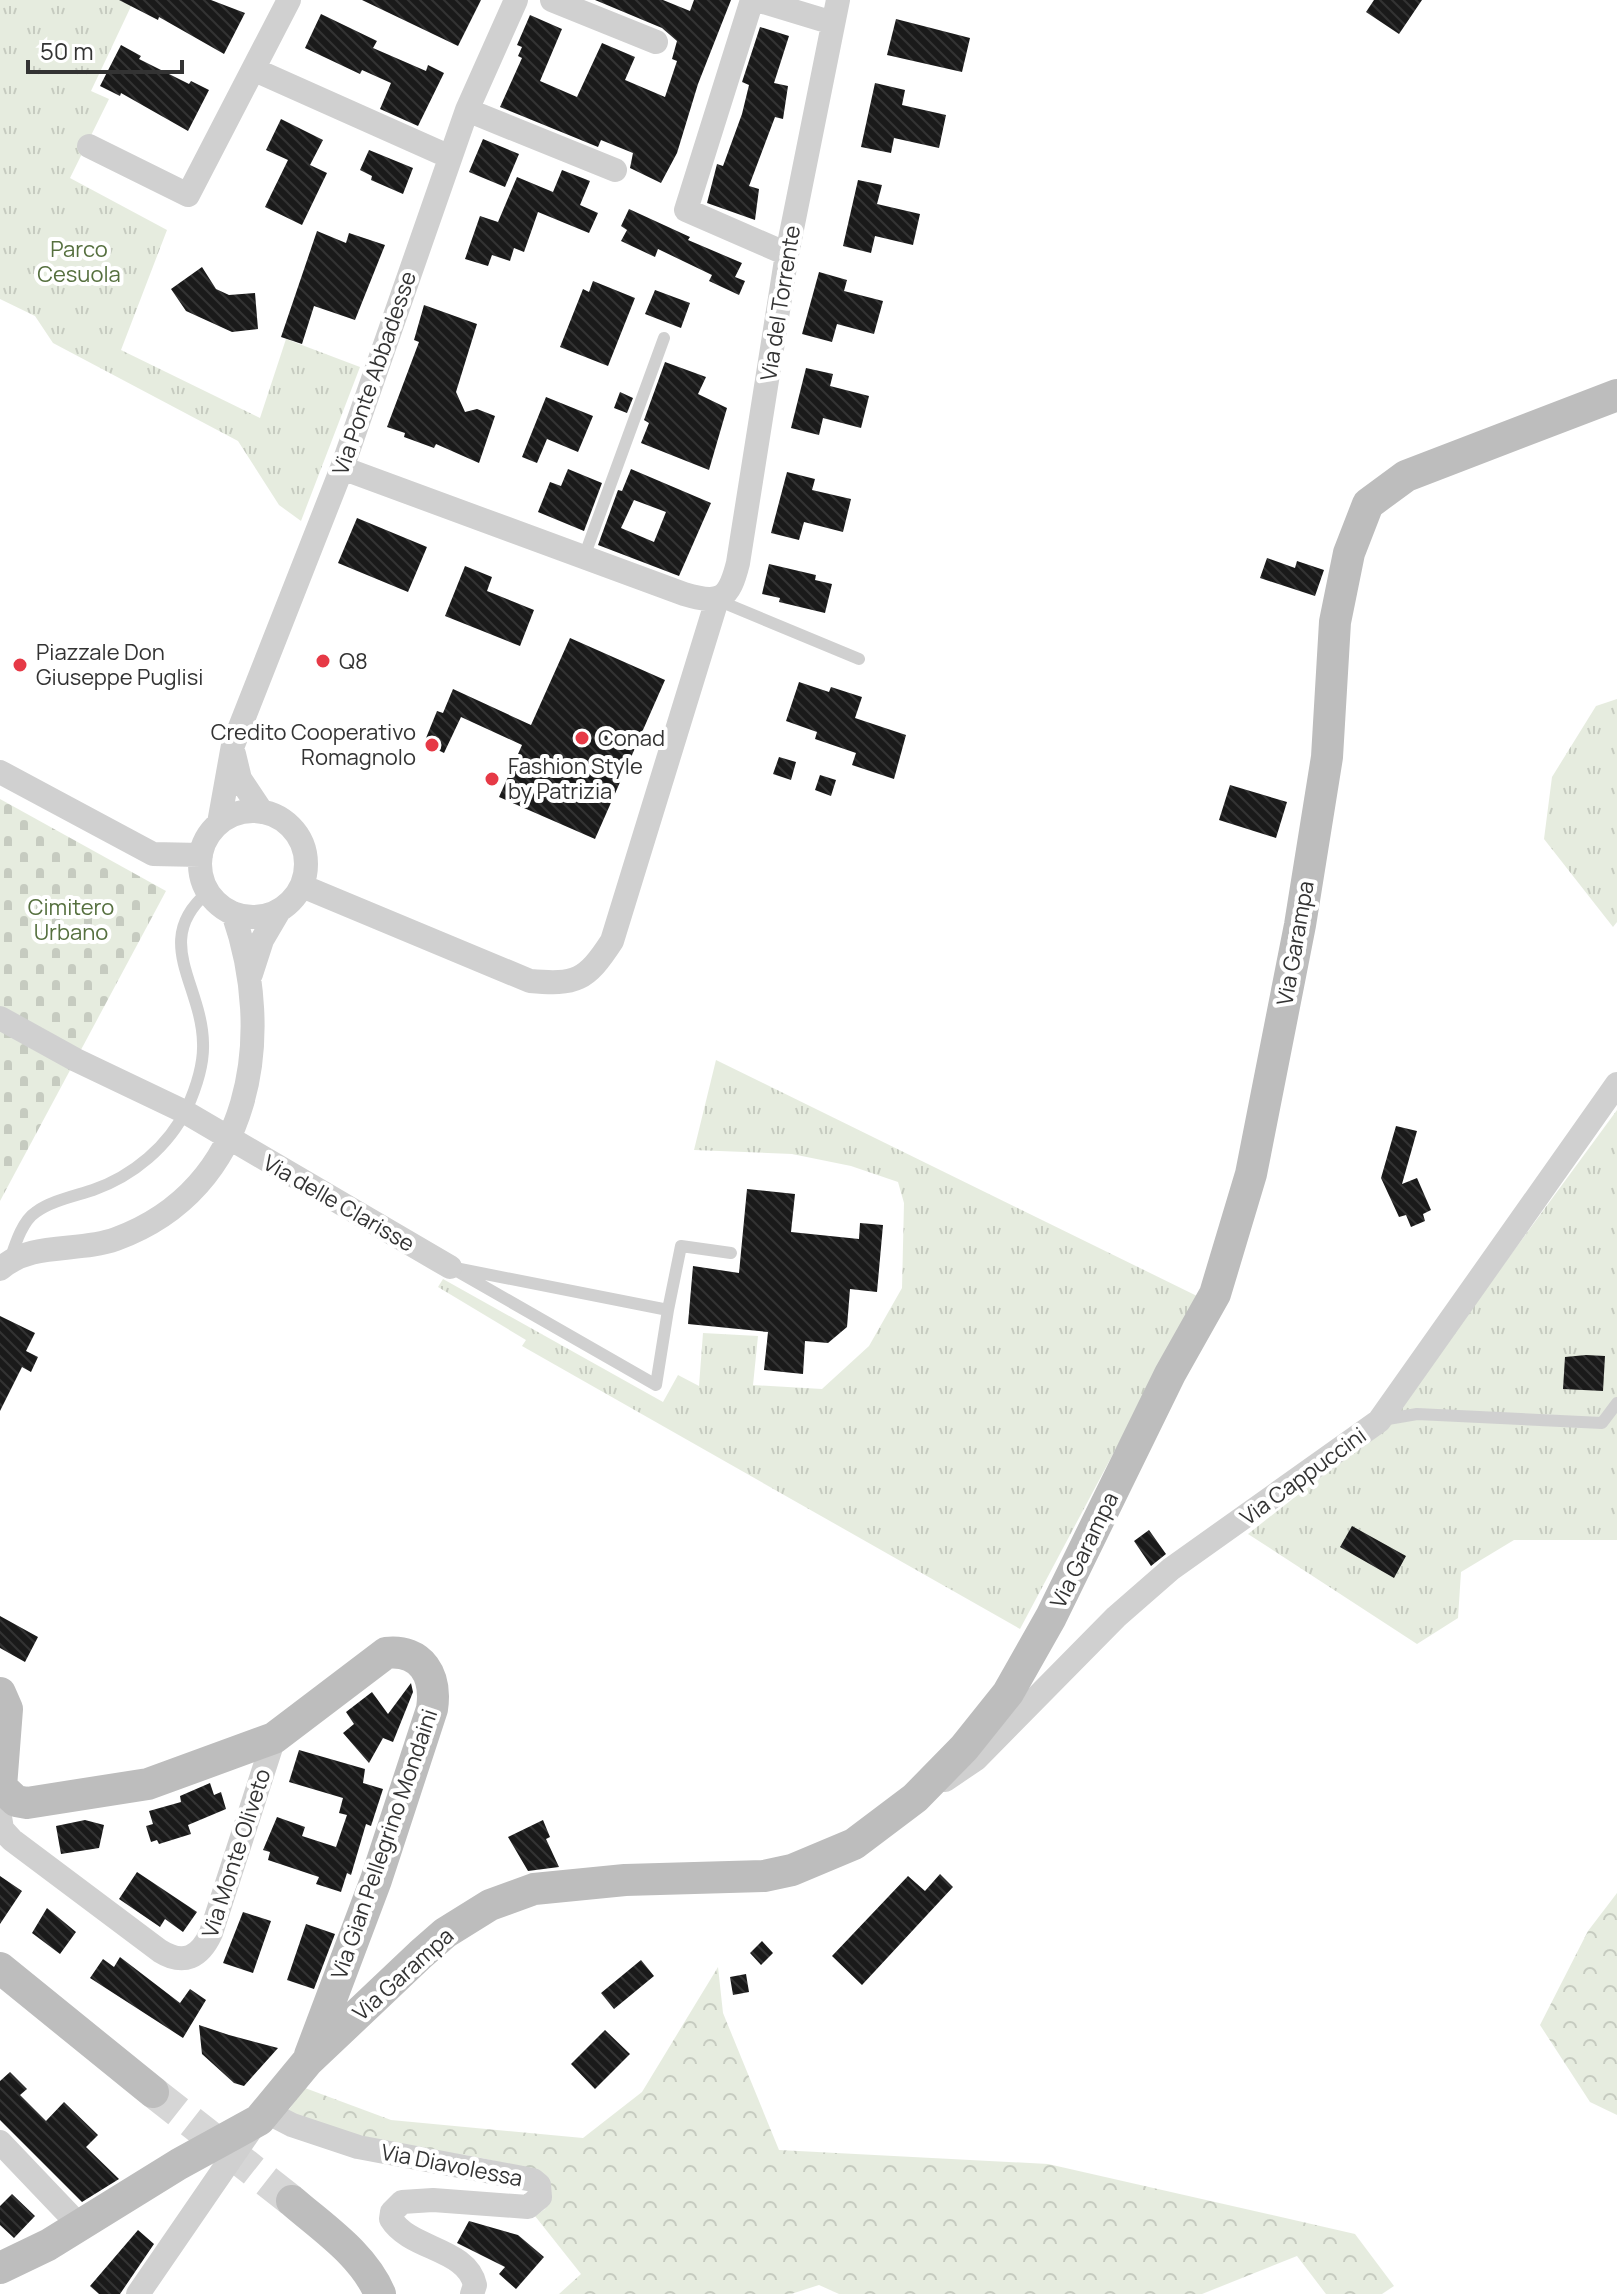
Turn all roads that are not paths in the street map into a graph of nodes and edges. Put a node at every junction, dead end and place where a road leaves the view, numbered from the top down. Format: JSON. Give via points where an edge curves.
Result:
{"nodes":[{"id":1,"x":289,"y":0,"type":"edge"},
{"id":2,"x":516,"y":0,"type":"edge"},
{"id":3,"x":552,"y":0,"type":"edge"},
{"id":4,"x":755,"y":0,"type":"edge"},
{"id":5,"x":836,"y":11,"type":"edge"},
{"id":6,"x":656,"y":42,"type":"dead end"},
{"id":7,"x":255,"y":70,"type":"junction"},
{"id":8,"x":467,"y":110,"type":"junction"},
{"id":9,"x":89,"y":146,"type":"dead end"},
{"id":10,"x":450,"y":157,"type":"junction"},
{"id":11,"x":615,"y":170,"type":"dead end"},
{"id":12,"x":787,"y":254,"type":"junction"},
{"id":13,"x":664,"y":338,"type":"dead end"},
{"id":14,"x":1617,"y":395,"type":"edge"},
{"id":15,"x":342,"y":468,"type":"junction"},
{"id":16,"x":584,"y":557,"type":"junction"},
{"id":17,"x":717,"y":600,"type":"junction"},
{"id":18,"x":859,"y":659,"type":"dead end"},
{"id":19,"x":233,"y":745,"type":"junction"},
{"id":20,"x":0,"y":772,"type":"edge"},
{"id":21,"x":262,"y":812,"type":"junction"},
{"id":22,"x":219,"y":823,"type":"junction"},
{"id":23,"x":201,"y":855,"type":"junction"},
{"id":24,"x":302,"y":886,"type":"junction"},
{"id":25,"x":208,"y":892,"type":"junction"},
{"id":26,"x":279,"y":911,"type":"junction"},
{"id":27,"x":233,"y":913,"type":"junction"},
{"id":28,"x":250,"y":976,"type":"junction"},
{"id":29,"x":0,"y":1018,"type":"edge"},
{"id":30,"x":1617,"y":1084,"type":"edge"},
{"id":31,"x":185,"y":1112,"type":"junction"},
{"id":32,"x":229,"y":1140,"type":"junction"},
{"id":33,"x":731,"y":1253,"type":"dead end"},
{"id":34,"x":5,"y":1264,"type":"edge"},
{"id":35,"x":450,"y":1267,"type":"junction"},
{"id":36,"x":668,"y":1310,"type":"junction"},
{"id":37,"x":1617,"y":1403,"type":"edge"},
{"id":38,"x":1379,"y":1421,"type":"junction"},
{"id":39,"x":0,"y":1693,"type":"edge"},
{"id":40,"x":274,"y":1738,"type":"junction"},
{"id":41,"x":1,"y":1787,"type":"edge"},
{"id":42,"x":915,"y":1798,"type":"junction"},
{"id":43,"x":0,"y":1800,"type":"edge"},
{"id":44,"x":0,"y":1817,"type":"edge"},
{"id":45,"x":0,"y":1968,"type":"edge"},
{"id":46,"x":307,"y":2062,"type":"junction"},
{"id":47,"x":153,"y":2092,"type":"tunnel mouth"},
{"id":48,"x":263,"y":2116,"type":"junction"},
{"id":49,"x":0,"y":2142,"type":"edge"},
{"id":50,"x":292,"y":2201,"type":"tunnel mouth"},
{"id":51,"x":80,"y":2226,"type":"junction"},
{"id":52,"x":0,"y":2268,"type":"edge"},
{"id":53,"x":138,"y":2294,"type":"edge"},
{"id":54,"x":380,"y":2294,"type":"edge"},
{"id":55,"x":472,"y":2294,"type":"edge"}],
"edges":[{"from":1,"to":7,"type":"street"},
{"from":2,"to":8,"type":"street","name":"Via Ponte Abbadesse"},
{"from":3,"to":6,"type":"street"},
{"from":4,"to":5,"type":"street"},
{"from":4,"to":12,"type":"street","via":[[686,210]]},
{"from":5,"to":12,"type":"street","name":"Via del Torrente"},
{"from":7,"to":9,"type":"street","via":[[188,195]]},
{"from":7,"to":10,"type":"street"},
{"from":8,"to":10,"type":"street","name":"Via Ponte Abbadesse"},
{"from":8,"to":11,"type":"street"},
{"from":10,"to":15,"type":"street","name":"Via Ponte Abbadesse"},
{"from":12,"to":17,"type":"street","name":"Via del Torrente","via":[[738,563],[733,586]]},
{"from":13,"to":16,"type":"lane"},
{"from":14,"to":42,"type":"street","name":"Via Garampa","via":[[1406,476],[1368,504],[1349,553],[1335,622],[1327,757],[1300,925],[1251,1174],[1215,1294],[1008,1693]]},
{"from":15,"to":16,"type":"street"},
{"from":15,"to":19,"type":"street","name":"Via Ponte Abbadesse"},
{"from":16,"to":17,"type":"street","via":[[684,594]]},
{"from":17,"to":18,"type":"lane"},
{"from":17,"to":24,"type":"street","name":"Via del Torrente","via":[[612,941],[596,965],[567,985],[530,981]]},
{"from":19,"to":21,"type":"street","via":[[240,779]]},
{"from":19,"to":22,"type":"street","name":"Via Ponte Abbadesse"},
{"from":20,"to":23,"type":"street","via":[[153,854]]},
{"from":21,"to":22,"type":"street","via":[[232,815]]},
{"from":21,"to":24,"type":"street","via":[[284,821],[300,839],[306,871]]},
{"from":22,"to":23,"type":"street"},
{"from":23,"to":25,"type":"street"},
{"from":24,"to":26,"type":"street"},
{"from":25,"to":27,"type":"street"},
{"from":25,"to":31,"type":"lane","via":[[184,919],[180,932],[182,963],[194,987],[203,1043],[202,1067]]},
{"from":26,"to":27,"type":"street","via":[[264,916]]},
{"from":26,"to":28,"type":"street","via":[[265,932]]},
{"from":27,"to":28,"type":"street"},
{"from":28,"to":32,"type":"street","via":[[251,1065]]},
{"from":29,"to":31,"type":"street","name":"Via delle Clarisse"},
{"from":30,"to":38,"type":"street","name":"Via Cappuccini"},
{"from":31,"to":32,"type":"street","name":"Via delle Clarisse"},
{"from":31,"to":34,"type":"lane","via":[[160,1148],[125,1175],[35,1212]]},
{"from":32,"to":34,"type":"street","via":[[204,1179],[147,1226],[80,1248],[33,1251]]},
{"from":32,"to":35,"type":"street","name":"Via delle Clarisse"},
{"from":33,"to":36,"type":"lane","via":[[681,1246]]},
{"from":35,"to":36,"type":"lane"},
{"from":35,"to":36,"type":"lane","via":[[656,1385]]},
{"from":37,"to":38,"type":"lane","via":[[1602,1423],[1417,1414]]},
{"from":38,"to":42,"type":"street","name":"Via Cappuccini","via":[[1171,1569],[1116,1617],[976,1759]]},
{"from":39,"to":41,"type":"street","via":[[7,1709]]},
{"from":40,"to":41,"type":"street","name":"Via Gian Pellegrino Mondaini","via":[[148,1784],[27,1803],[16,1801]]},
{"from":40,"to":44,"type":"street","name":"Via Monte Oliveto","via":[[211,1933],[191,1958],[169,1956],[123,1923],[12,1840]]},
{"from":40,"to":46,"type":"street","name":"Via Gian Pellegrino Mondaini","via":[[386,1653],[414,1656],[434,1681],[432,1709],[376,1880]]},
{"from":41,"to":43,"type":"street"},
{"from":42,"to":46,"type":"street","name":"Via Garampa","via":[[854,1844],[792,1870],[534,1889],[490,1905],[445,1933]]},
{"from":45,"to":47,"type":"street"},
{"from":46,"to":48,"type":"street","name":"Via Garampa"},
{"from":48,"to":51,"type":"street","name":"Via Garampa"},
{"from":48,"to":53,"type":"street","via":[[231,2154]]},
{"from":48,"to":55,"type":"street","name":"Via Diavolessa","via":[[358,2147],[539,2185],[540,2197],[528,2207],[433,2200],[402,2202],[392,2212],[391,2219],[406,2236],[469,2269],[475,2285]]},
{"from":49,"to":51,"type":"street"},
{"from":50,"to":54,"type":"street","via":[[355,2257]]},
{"from":51,"to":52,"type":"street","name":"Via Garampa"}]}
